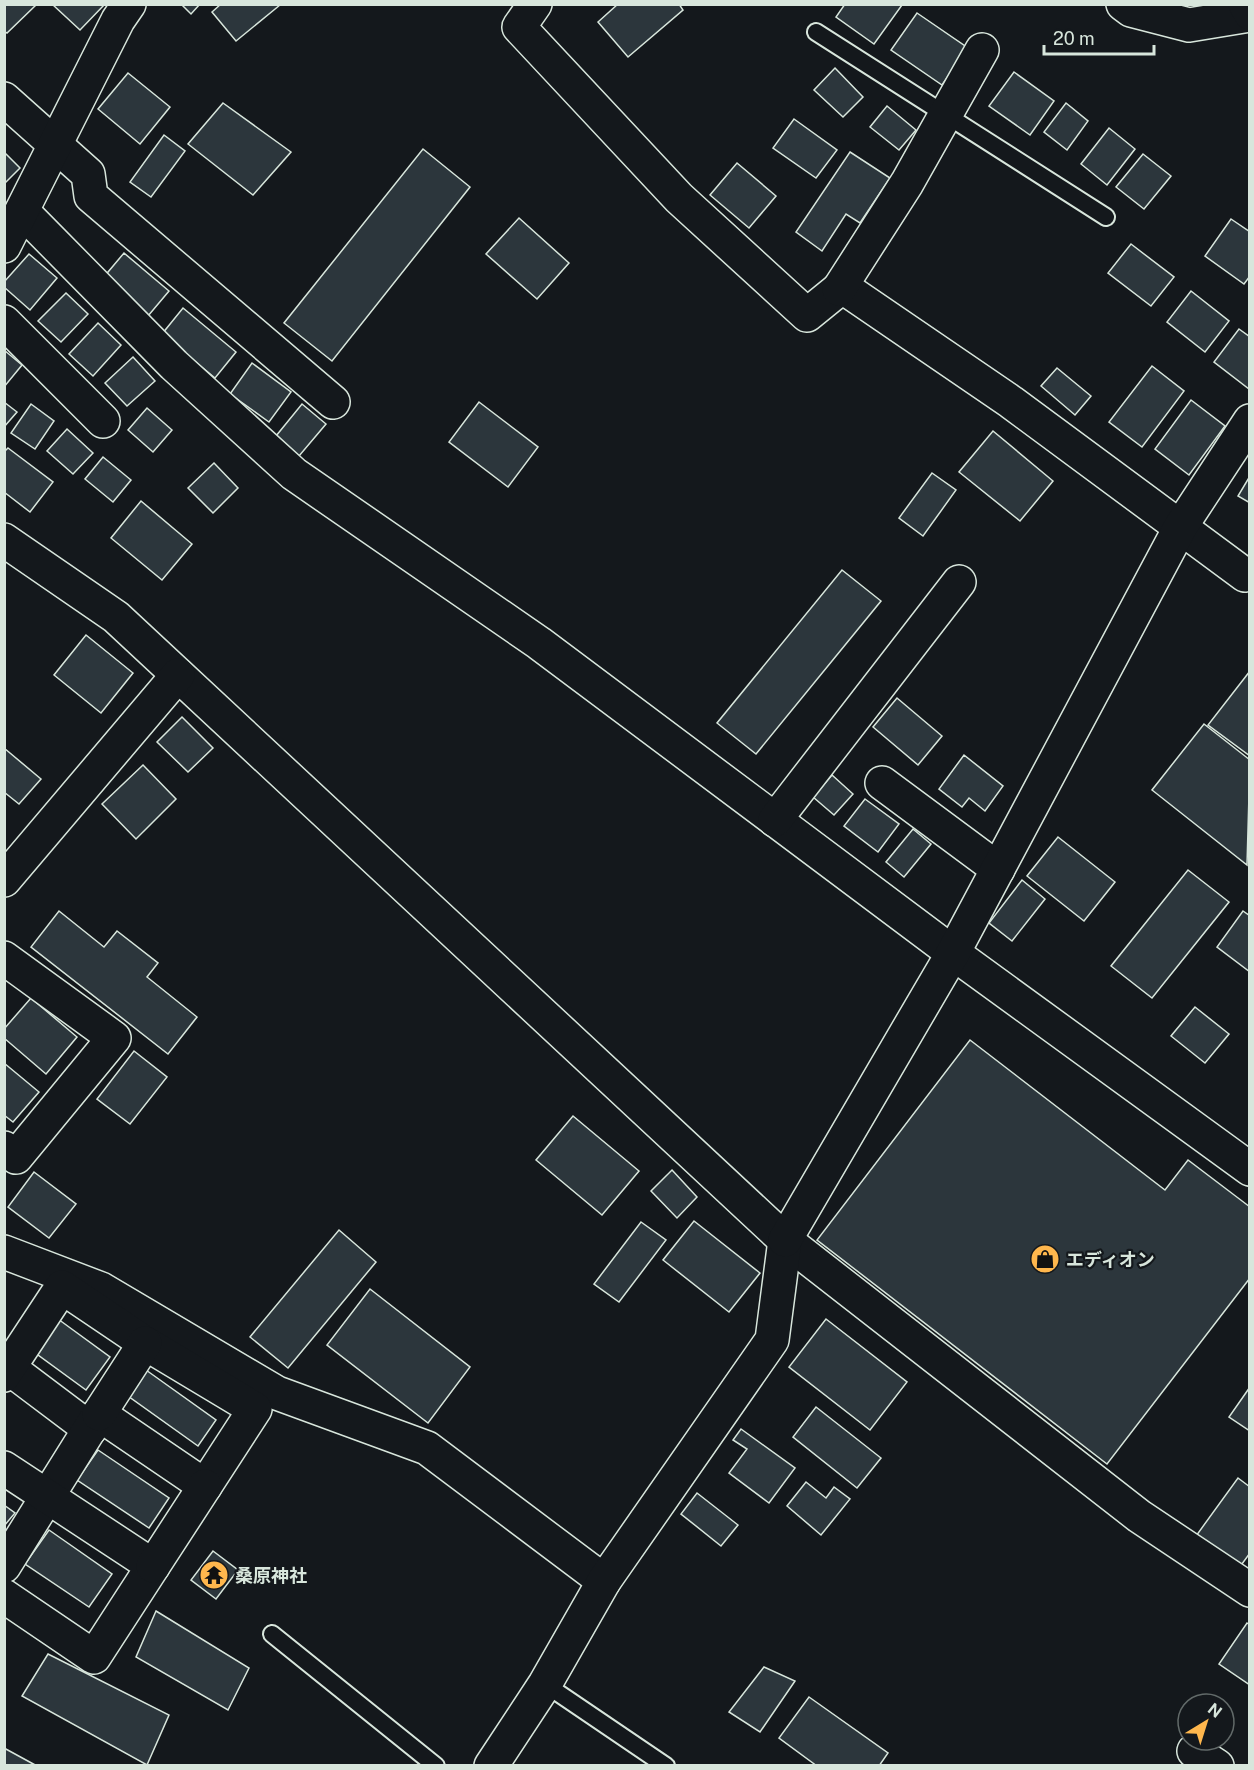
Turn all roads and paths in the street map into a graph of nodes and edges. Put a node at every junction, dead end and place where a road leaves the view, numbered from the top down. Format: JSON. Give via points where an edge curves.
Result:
{"nodes":[{"id":1,"x":129,"y":4,"type":"edge"},
{"id":2,"x":535,"y":4,"type":"edge"},
{"id":3,"x":1123,"y":4,"type":"edge"},
{"id":4,"x":1245,"y":4,"type":"edge"},
{"id":5,"x":1250,"y":14,"type":"edge"},
{"id":6,"x":816,"y":32,"type":"dead end"},
{"id":7,"x":982,"y":50,"type":"dead end"},
{"id":8,"x":4,"y":99,"type":"edge"},
{"id":9,"x":947,"y":113,"type":"junction"},
{"id":10,"x":55,"y":146,"type":"junction"},
{"id":11,"x":22,"y":211,"type":"junction"},
{"id":12,"x":1106,"y":217,"type":"dead end"},
{"id":13,"x":4,"y":246,"type":"edge"},
{"id":14,"x":839,"y":289,"type":"junction"},
{"id":15,"x":4,"y":322,"type":"edge"},
{"id":16,"x":333,"y":402,"type":"dead end"},
{"id":17,"x":103,"y":421,"type":"dead end"},
{"id":18,"x":1250,"y":421,"type":"edge"},
{"id":19,"x":1181,"y":526,"type":"junction"},
{"id":20,"x":4,"y":540,"type":"edge"},
{"id":21,"x":1245,"y":575,"type":"dead end"},
{"id":22,"x":959,"y":582,"type":"dead end"},
{"id":23,"x":178,"y":675,"type":"junction"},
{"id":24,"x":882,"y":783,"type":"dead end"},
{"id":25,"x":775,"y":820,"type":"junction"},
{"id":26,"x":998,"y":869,"type":"junction"},
{"id":27,"x":4,"y":880,"type":"edge"},
{"id":28,"x":953,"y":953,"type":"junction"},
{"id":29,"x":4,"y":958,"type":"edge"},
{"id":30,"x":4,"y":1148,"type":"edge"},
{"id":31,"x":1250,"y":1169,"type":"edge"},
{"id":32,"x":785,"y":1240,"type":"junction"},
{"id":33,"x":4,"y":1252,"type":"edge"},
{"id":34,"x":145,"y":1343,"type":"junction"},
{"id":35,"x":7,"y":1372,"type":"edge"},
{"id":36,"x":95,"y":1421,"type":"junction"},
{"id":37,"x":4,"y":1468,"type":"edge"},
{"id":38,"x":204,"y":1486,"type":"junction"},
{"id":39,"x":49,"y":1498,"type":"junction"},
{"id":40,"x":4,"y":1566,"type":"edge"},
{"id":41,"x":153,"y":1566,"type":"junction"},
{"id":42,"x":604,"y":1581,"type":"junction"},
{"id":43,"x":1250,"y":1590,"type":"edge"},
{"id":44,"x":4,"y":1596,"type":"edge"},
{"id":45,"x":272,"y":1634,"type":"dead end"},
{"id":46,"x":545,"y":1684,"type":"junction"},
{"id":47,"x":436,"y":1766,"type":"edge"},
{"id":48,"x":491,"y":1766,"type":"edge"},
{"id":49,"x":666,"y":1766,"type":"edge"}],
"edges":[{"from":1,"to":10,"type":"street"},
{"from":2,"to":14,"type":"street","via":[[519,27],[680,198],[807,315]]},
{"from":3,"to":5,"type":"street","via":[[1131,10],[1189,25]]},
{"from":4,"to":5,"type":"street"},
{"from":6,"to":9,"type":"lane"},
{"from":7,"to":9,"type":"street"},
{"from":8,"to":10,"type":"street"},
{"from":9,"to":12,"type":"lane"},
{"from":9,"to":14,"type":"street"},
{"from":10,"to":11,"type":"street"},
{"from":10,"to":16,"type":"street","via":[[88,174],[91,196]]},
{"from":11,"to":13,"type":"street"},
{"from":11,"to":25,"type":"street","via":[[174,365],[294,474],[539,643]]},
{"from":14,"to":19,"type":"street","via":[[850,292],[1011,402]]},
{"from":15,"to":17,"type":"street"},
{"from":18,"to":19,"type":"street"},
{"from":19,"to":21,"type":"street"},
{"from":19,"to":26,"type":"street"},
{"from":20,"to":23,"type":"street","via":[[116,617]]},
{"from":22,"to":25,"type":"street"},
{"from":23,"to":27,"type":"street"},
{"from":23,"to":32,"type":"street"},
{"from":24,"to":26,"type":"street"},
{"from":25,"to":28,"type":"street"},
{"from":26,"to":28,"type":"street"},
{"from":28,"to":31,"type":"street"},
{"from":28,"to":32,"type":"street"},
{"from":29,"to":30,"type":"street","via":[[114,1038],[15,1157]]},
{"from":32,"to":42,"type":"street","via":[[772,1340]]},
{"from":32,"to":43,"type":"street","via":[[1139,1516]]},
{"from":33,"to":42,"type":"street","via":[[101,1289],[277,1393],[427,1448]]},
{"from":34,"to":35,"type":"street","via":[[62,1287]]},
{"from":34,"to":36,"type":"street"},
{"from":34,"to":38,"type":"street","via":[[255,1409]]},
{"from":35,"to":36,"type":"street"},
{"from":36,"to":38,"type":"street"},
{"from":36,"to":39,"type":"street"},
{"from":37,"to":39,"type":"street"},
{"from":38,"to":41,"type":"street"},
{"from":39,"to":40,"type":"street"},
{"from":39,"to":41,"type":"street"},
{"from":41,"to":44,"type":"street","via":[[94,1657]]},
{"from":42,"to":46,"type":"street"},
{"from":45,"to":47,"type":"lane"},
{"from":46,"to":48,"type":"street"},
{"from":46,"to":49,"type":"lane"}]}
